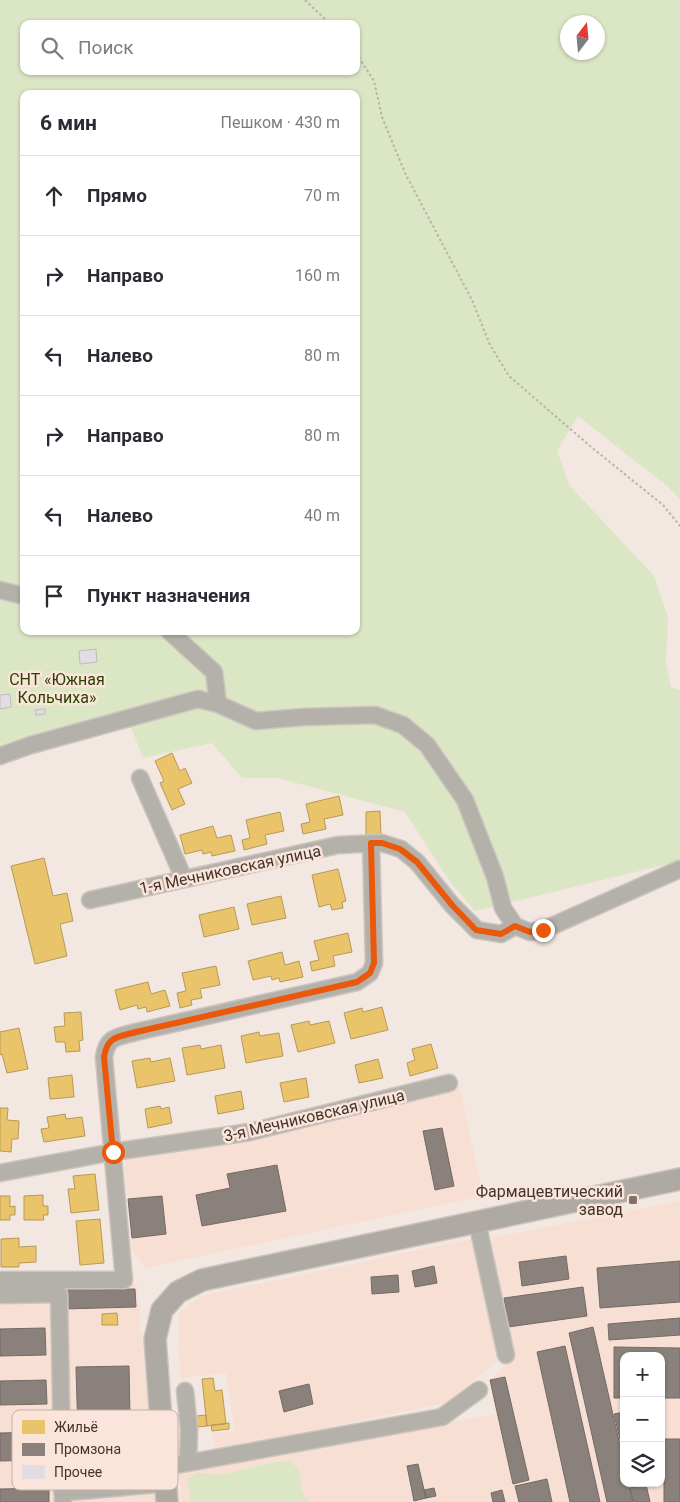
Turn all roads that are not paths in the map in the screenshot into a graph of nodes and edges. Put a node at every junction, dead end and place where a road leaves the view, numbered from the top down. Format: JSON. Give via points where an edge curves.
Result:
{"nodes":[{"id":1,"x":0,"y":590,"type":"edge"},
{"id":2,"x":20,"y":595,"type":"edge"},
{"id":3,"x":173,"y":635,"type":"edge"},
{"id":4,"x":218,"y":704,"type":"junction"},
{"id":5,"x":0,"y":756,"type":"edge"},
{"id":6,"x":140,"y":778,"type":"dead end"},
{"id":7,"x":371,"y":843,"type":"junction"},
{"id":8,"x":680,"y":869,"type":"edge"},
{"id":9,"x":184,"y":879,"type":"junction"},
{"id":10,"x":90,"y":900,"type":"dead end"},
{"id":11,"x":515,"y":926,"type":"junction"},
{"id":12,"x":449,"y":1083,"type":"dead end"},
{"id":13,"x":113,"y":1152,"type":"junction"},
{"id":14,"x":0,"y":1173,"type":"edge"},
{"id":15,"x":680,"y":1179,"type":"edge"},
{"id":16,"x":477,"y":1222,"type":"junction"},
{"id":17,"x":0,"y":1280,"type":"edge"},
{"id":18,"x":0,"y":1295,"type":"edge"},
{"id":19,"x":506,"y":1355,"type":"dead end"},
{"id":20,"x":479,"y":1390,"type":"dead end"},
{"id":21,"x":185,"y":1391,"type":"dead end"},
{"id":22,"x":65,"y":1410,"type":"edge"},
{"id":23,"x":160,"y":1410,"type":"edge"},
{"id":24,"x":188,"y":1462,"type":"junction"},
{"id":25,"x":178,"y":1472,"type":"edge"},
{"id":26,"x":102,"y":1490,"type":"edge"},
{"id":27,"x":62,"y":1497,"type":"edge"}],
"edges":[{"from":1,"to":2,"type":"street"},
{"from":3,"to":4,"type":"street","via":[[214,672]]},
{"from":4,"to":5,"type":"street","via":[[198,699]]},
{"from":4,"to":11,"type":"street","via":[[256,721],[375,715],[403,725],[427,744],[465,800],[496,877],[503,908]]},
{"from":6,"to":9,"type":"street"},
{"from":7,"to":9,"type":"street","name":"1-я Мечниковская улица","via":[[338,845]]},
{"from":7,"to":11,"type":"street","name":"1-я Мечниковская улица","via":[[400,849],[417,862],[476,930],[501,934]]},
{"from":7,"to":13,"type":"street","via":[[374,963],[370,973],[357,982],[111,1040],[104,1057]]},
{"from":8,"to":11,"type":"street","via":[[543,930],[530,932]]},
{"from":9,"to":10,"type":"street","name":"1-я Мечниковская улица"},
{"from":12,"to":13,"type":"street","name":"3-я Мечниковская улица","via":[[250,1132]]},
{"from":13,"to":14,"type":"street","name":"3-я Мечниковская улица"},
{"from":13,"to":17,"type":"street","via":[[124,1280]]},
{"from":15,"to":16,"type":"main road"},
{"from":16,"to":19,"type":"street"},
{"from":16,"to":23,"type":"main road","via":[[202,1280],[178,1292],[162,1310],[154,1339]]},
{"from":18,"to":22,"type":"street","via":[[59,1294],[67,1361]]},
{"from":20,"to":24,"type":"street","via":[[442,1417]]},
{"from":21,"to":24,"type":"street"},
{"from":24,"to":25,"type":"street"},
{"from":26,"to":27,"type":"street"}]}
